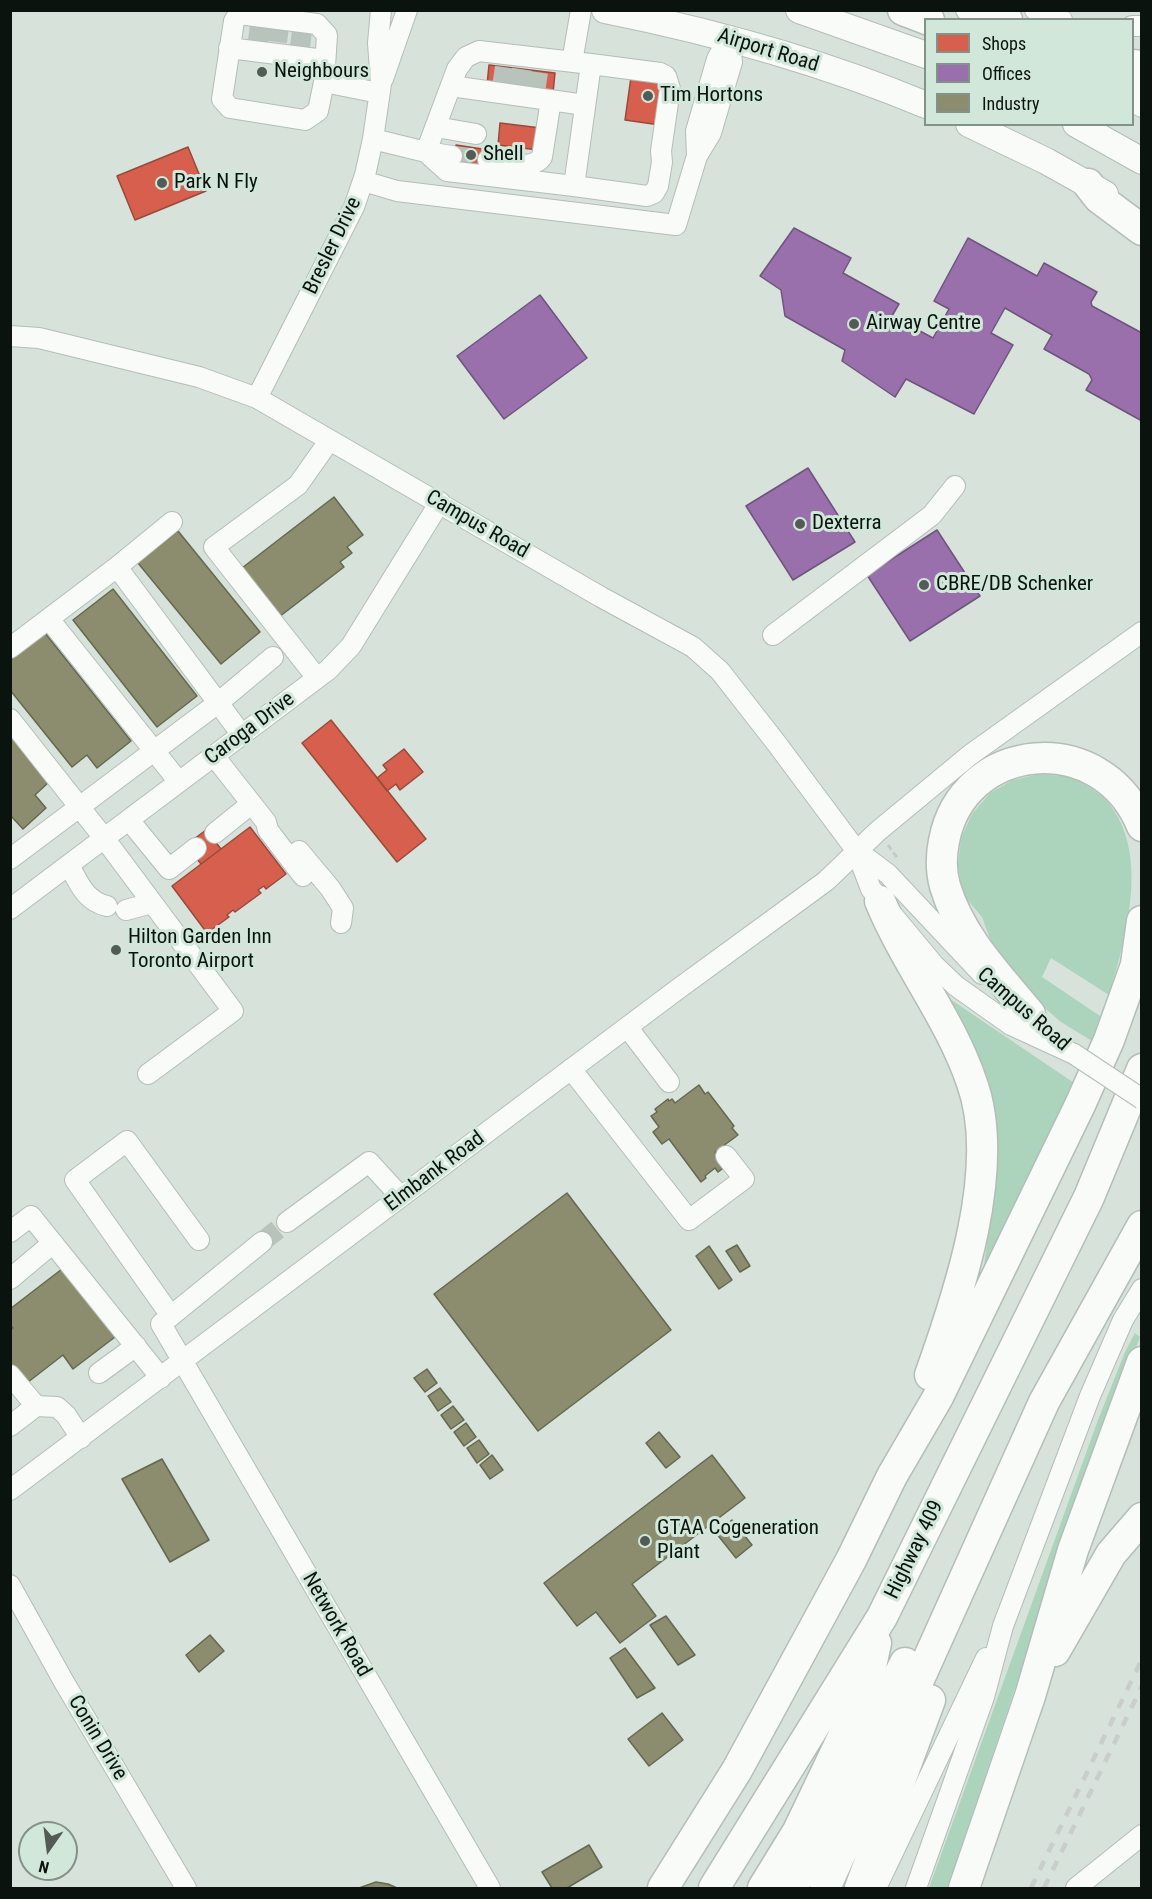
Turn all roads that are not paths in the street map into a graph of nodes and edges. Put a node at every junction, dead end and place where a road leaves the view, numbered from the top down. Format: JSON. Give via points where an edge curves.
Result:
{"nodes":[{"id":1,"x":381,"y":10,"type":"edge"},
{"id":2,"x":407,"y":10,"type":"edge"},
{"id":3,"x":580,"y":10,"type":"edge"},
{"id":4,"x":605,"y":10,"type":"edge"},
{"id":5,"x":799,"y":10,"type":"edge"},
{"id":6,"x":903,"y":10,"type":"edge"},
{"id":7,"x":1035,"y":10,"type":"edge"},
{"id":8,"x":981,"y":15,"type":"edge"},
{"id":9,"x":924,"y":18,"type":"edge"},
{"id":10,"x":997,"y":18,"type":"edge"},
{"id":11,"x":1057,"y":18,"type":"edge"},
{"id":12,"x":265,"y":30,"type":"edge"},
{"id":13,"x":729,"y":38,"type":"junction"},
{"id":14,"x":301,"y":39,"type":"junction"},
{"id":15,"x":229,"y":48,"type":"junction"},
{"id":16,"x":924,"y":54,"type":"edge"},
{"id":17,"x":325,"y":60,"type":"junction"},
{"id":18,"x":581,"y":63,"type":"junction"},
{"id":19,"x":523,"y":79,"type":"junction"},
{"id":20,"x":324,"y":82,"type":"junction"},
{"id":21,"x":451,"y":86,"type":"junction"},
{"id":22,"x":380,"y":88,"type":"junction"},
{"id":23,"x":924,"y":104,"type":"edge"},
{"id":24,"x":585,"y":105,"type":"junction"},
{"id":25,"x":973,"y":126,"type":"edge"},
{"id":26,"x":1080,"y":126,"type":"edge"},
{"id":27,"x":436,"y":127,"type":"junction"},
{"id":28,"x":476,"y":135,"type":"dead end"},
{"id":29,"x":373,"y":139,"type":"junction"},
{"id":30,"x":426,"y":152,"type":"junction"},
{"id":31,"x":453,"y":156,"type":"tunnel mouth"},
{"id":32,"x":1142,"y":161,"type":"edge"},
{"id":33,"x":499,"y":166,"type":"junction"},
{"id":34,"x":363,"y":181,"type":"junction"},
{"id":35,"x":1088,"y":184,"type":"junction"},
{"id":36,"x":568,"y":185,"type":"junction"},
{"id":37,"x":558,"y":211,"type":"junction"},
{"id":38,"x":1142,"y":215,"type":"edge"},
{"id":39,"x":1142,"y":230,"type":"edge"},
{"id":40,"x":10,"y":336,"type":"edge"},
{"id":41,"x":257,"y":398,"type":"junction"},
{"id":42,"x":329,"y":441,"type":"junction"},
{"id":43,"x":955,"y":486,"type":"dead end"},
{"id":44,"x":440,"y":502,"type":"junction"},
{"id":45,"x":172,"y":522,"type":"dead end"},
{"id":46,"x":117,"y":567,"type":"junction"},
{"id":47,"x":49,"y":619,"type":"junction"},
{"id":48,"x":1142,"y":632,"type":"edge"},
{"id":49,"x":773,"y":634,"type":"dead end"},
{"id":50,"x":10,"y":648,"type":"edge"},
{"id":51,"x":273,"y":657,"type":"dead end"},
{"id":52,"x":317,"y":678,"type":"junction"},
{"id":53,"x":218,"y":703,"type":"junction"},
{"id":54,"x":10,"y":719,"type":"edge"},
{"id":55,"x":242,"y":735,"type":"junction"},
{"id":56,"x":155,"y":752,"type":"junction"},
{"id":57,"x":214,"y":756,"type":"junction"},
{"id":58,"x":179,"y":782,"type":"junction"},
{"id":59,"x":251,"y":804,"type":"junction"},
{"id":60,"x":80,"y":807,"type":"junction"},
{"id":61,"x":129,"y":820,"type":"junction"},
{"id":62,"x":1142,"y":826,"type":"edge"},
{"id":63,"x":215,"y":833,"type":"dead end"},
{"id":64,"x":104,"y":838,"type":"junction"},
{"id":65,"x":196,"y":848,"type":"dead end"},
{"id":66,"x":290,"y":850,"type":"junction"},
{"id":67,"x":856,"y":850,"type":"junction"},
{"id":68,"x":10,"y":859,"type":"edge"},
{"id":69,"x":69,"y":865,"type":"junction"},
{"id":70,"x":303,"y":876,"type":"dead end"},
{"id":71,"x":880,"y":901,"type":"junction"},
{"id":72,"x":152,"y":903,"type":"junction"},
{"id":73,"x":10,"y":909,"type":"edge"},
{"id":74,"x":1142,"y":921,"type":"edge"},
{"id":75,"x":341,"y":923,"type":"dead end"},
{"id":76,"x":1138,"y":956,"type":"edge"},
{"id":77,"x":1030,"y":1014,"type":"junction"},
{"id":78,"x":628,"y":1028,"type":"junction"},
{"id":79,"x":1074,"y":1054,"type":"junction"},
{"id":80,"x":571,"y":1069,"type":"junction"},
{"id":81,"x":1142,"y":1069,"type":"edge"},
{"id":82,"x":148,"y":1074,"type":"dead end"},
{"id":83,"x":669,"y":1082,"type":"dead end"},
{"id":84,"x":1142,"y":1099,"type":"edge"},
{"id":85,"x":1142,"y":1113,"type":"edge"},
{"id":86,"x":726,"y":1156,"type":"dead end"},
{"id":87,"x":401,"y":1197,"type":"junction"},
{"id":88,"x":1089,"y":1197,"type":"junction"},
{"id":89,"x":287,"y":1222,"type":"tunnel mouth"},
{"id":90,"x":1142,"y":1226,"type":"edge"},
{"id":91,"x":10,"y":1232,"type":"edge"},
{"id":92,"x":199,"y":1240,"type":"dead end"},
{"id":93,"x":262,"y":1242,"type":"tunnel mouth"},
{"id":94,"x":53,"y":1243,"type":"junction"},
{"id":95,"x":10,"y":1279,"type":"edge"},
{"id":96,"x":1142,"y":1289,"type":"edge"},
{"id":97,"x":171,"y":1316,"type":"junction"},
{"id":98,"x":136,"y":1346,"type":"junction"},
{"id":99,"x":182,"y":1362,"type":"junction"},
{"id":100,"x":1142,"y":1362,"type":"edge"},
{"id":101,"x":99,"y":1373,"type":"dead end"},
{"id":102,"x":10,"y":1375,"type":"edge"},
{"id":103,"x":161,"y":1378,"type":"junction"},
{"id":104,"x":36,"y":1406,"type":"junction"},
{"id":105,"x":10,"y":1426,"type":"edge"},
{"id":106,"x":81,"y":1438,"type":"junction"},
{"id":107,"x":892,"y":1476,"type":"junction"},
{"id":108,"x":10,"y":1490,"type":"edge"},
{"id":109,"x":1142,"y":1518,"type":"edge"},
{"id":110,"x":983,"y":1537,"type":"junction"},
{"id":111,"x":10,"y":1586,"type":"edge"},
{"id":112,"x":882,"y":1617,"type":"junction"},
{"id":113,"x":1003,"y":1626,"type":"junction"},
{"id":114,"x":1030,"y":1696,"type":"junction"},
{"id":115,"x":1142,"y":1835,"type":"edge"},
{"id":116,"x":186,"y":1888,"type":"edge"},
{"id":117,"x":490,"y":1888,"type":"edge"},
{"id":118,"x":663,"y":1888,"type":"edge"},
{"id":119,"x":714,"y":1888,"type":"edge"},
{"id":120,"x":763,"y":1888,"type":"edge"},
{"id":121,"x":792,"y":1888,"type":"edge"},
{"id":122,"x":825,"y":1888,"type":"edge"},
{"id":123,"x":860,"y":1888,"type":"edge"},
{"id":124,"x":876,"y":1888,"type":"edge"},
{"id":125,"x":916,"y":1888,"type":"edge"},
{"id":126,"x":964,"y":1888,"type":"edge"},
{"id":127,"x":1076,"y":1888,"type":"edge"}],
"edges":[{"from":1,"to":22,"type":"street","name":"Bresler Drive"},
{"from":2,"to":22,"type":"street","name":"Bresler Drive"},
{"from":3,"to":18,"type":"street"},
{"from":4,"to":13,"type":"main road","name":"Airport Road"},
{"from":5,"to":16,"type":"main road"},
{"from":6,"to":9,"type":"highway"},
{"from":7,"to":11,"type":"street"},
{"from":8,"to":10,"type":"highway"},
{"from":12,"to":14,"type":"street"},
{"from":12,"to":14,"type":"street"},
{"from":12,"to":15,"type":"street"},
{"from":12,"to":15,"type":"street","via":[[239,14]]},
{"from":13,"to":23,"type":"main road","name":"Airport Road"},
{"from":13,"to":37,"type":"street","via":[[717,59],[696,131],[697,156],[676,225]]},
{"from":14,"to":17,"type":"street"},
{"from":14,"to":17,"type":"street","via":[[317,24],[327,35]]},
{"from":15,"to":20,"type":"street","via":[[222,99],[230,108],[305,120],[318,111]]},
{"from":17,"to":20,"type":"street"},
{"from":18,"to":19,"type":"street"},
{"from":18,"to":24,"type":"street"},
{"from":18,"to":36,"type":"street","via":[[660,73],[666,76],[670,89],[662,162],[654,193],[647,196]]},
{"from":19,"to":21,"type":"street"},
{"from":19,"to":21,"type":"street","via":[[479,51],[466,57]]},
{"from":19,"to":24,"type":"street"},
{"from":19,"to":33,"type":"street","via":[[542,157],[530,165]]},
{"from":20,"to":22,"type":"street"},
{"from":21,"to":27,"type":"street"},
{"from":22,"to":29,"type":"street","name":"Bresler Drive"},
{"from":24,"to":36,"type":"street"},
{"from":25,"to":35,"type":"main road"},
{"from":26,"to":32,"type":"main road"},
{"from":27,"to":28,"type":"street"},
{"from":27,"to":30,"type":"street"},
{"from":29,"to":30,"type":"street"},
{"from":29,"to":34,"type":"street","name":"Bresler Drive"},
{"from":30,"to":31,"type":"street"},
{"from":30,"to":33,"type":"street","via":[[447,171]]},
{"from":33,"to":36,"type":"street"},
{"from":34,"to":37,"type":"street","via":[[397,192]]},
{"from":34,"to":41,"type":"street","name":"Bresler Drive","via":[[354,207]]},
{"from":35,"to":38,"type":"main road"},
{"from":35,"to":39,"type":"highway","via":[[1099,198]]},
{"from":36,"to":37,"type":"street"},
{"from":40,"to":41,"type":"street","name":"Campus Road","via":[[39,338],[199,377]]},
{"from":41,"to":42,"type":"street","name":"Campus Road"},
{"from":42,"to":44,"type":"street","name":"Campus Road"},
{"from":42,"to":52,"type":"street","via":[[298,485],[214,548]]},
{"from":43,"to":49,"type":"street","via":[[932,515]]},
{"from":44,"to":52,"type":"street","name":"Caroga Drive","via":[[351,646]]},
{"from":44,"to":67,"type":"street","name":"Campus Road","via":[[693,647],[725,677]]},
{"from":45,"to":46,"type":"street"},
{"from":46,"to":47,"type":"street"},
{"from":46,"to":53,"type":"street"},
{"from":47,"to":50,"type":"street"},
{"from":47,"to":56,"type":"street"},
{"from":48,"to":67,"type":"street","name":"Elmbank Road","via":[[970,755]]},
{"from":51,"to":53,"type":"street"},
{"from":52,"to":55,"type":"street","name":"Caroga Drive"},
{"from":53,"to":55,"type":"street"},
{"from":53,"to":56,"type":"street"},
{"from":54,"to":60,"type":"street"},
{"from":55,"to":57,"type":"street","name":"Caroga Drive"},
{"from":56,"to":58,"type":"street"},
{"from":56,"to":60,"type":"street"},
{"from":57,"to":58,"type":"street","name":"Caroga Drive"},
{"from":57,"to":59,"type":"street"},
{"from":58,"to":61,"type":"street","name":"Caroga Drive"},
{"from":59,"to":63,"type":"street"},
{"from":59,"to":66,"type":"street","via":[[273,825]]},
{"from":60,"to":64,"type":"street"},
{"from":60,"to":68,"type":"street"},
{"from":61,"to":64,"type":"street","name":"Caroga Drive"},
{"from":61,"to":65,"type":"street","via":[[169,869]]},
{"from":62,"to":77,"type":"highway","via":[[1131,804],[1113,783],[1082,764],[1061,758],[1032,759],[1001,768],[980,781],[957,806],[943,844],[945,887],[966,934]]},
{"from":64,"to":69,"type":"street","name":"Caroga Drive"},
{"from":64,"to":72,"type":"street"},
{"from":66,"to":70,"type":"street"},
{"from":66,"to":75,"type":"street","via":[[330,888],[343,908]]},
{"from":67,"to":71,"type":"street","name":"Campus Road","via":[[871,889]]},
{"from":67,"to":77,"type":"street","name":"Campus Road","via":[[888,874],[978,971]]},
{"from":67,"to":78,"type":"street","name":"Elmbank Road","via":[[826,881]]},
{"from":69,"to":72,"type":"street","via":[[85,893],[97,903],[117,908]]},
{"from":69,"to":73,"type":"street","name":"Caroga Drive"},
{"from":71,"to":79,"type":"street","name":"Campus Road","via":[[956,986],[1011,1025]]},
{"from":71,"to":107,"type":"highway","via":[[972,1083],[982,1154],[972,1233],[961,1278],[943,1340]]},
{"from":72,"to":82,"type":"street","via":[[233,1011]]},
{"from":74,"to":76,"type":"highway"},
{"from":76,"to":107,"type":"highway","via":[[1108,1040],[1062,1143],[938,1397]]},
{"from":77,"to":79,"type":"street","name":"Campus Road"},
{"from":78,"to":80,"type":"street","name":"Elmbank Road"},
{"from":78,"to":83,"type":"street"},
{"from":79,"to":84,"type":"street","bridge":true},
{"from":80,"to":86,"type":"street","via":[[689,1221],[744,1179]]},
{"from":80,"to":87,"type":"street","name":"Elmbank Road"},
{"from":81,"to":88,"type":"highway"},
{"from":85,"to":88,"type":"highway"},
{"from":87,"to":89,"type":"street","via":[[369,1162]]},
{"from":87,"to":99,"type":"street","name":"Elmbank Road"},
{"from":88,"to":112,"type":"highway","name":"Highway 409"},
{"from":90,"to":110,"type":"highway","via":[[1044,1402]]},
{"from":91,"to":94,"type":"street","via":[[31,1216]]},
{"from":92,"to":97,"type":"street","via":[[127,1141],[75,1180]]},
{"from":93,"to":97,"type":"street"},
{"from":94,"to":95,"type":"street"},
{"from":94,"to":98,"type":"street"},
{"from":96,"to":113,"type":"street","via":[[1106,1354]]},
{"from":97,"to":99,"type":"street","name":"Network Road","via":[[161,1324]]},
{"from":98,"to":101,"type":"street"},
{"from":98,"to":103,"type":"street"},
{"from":99,"to":103,"type":"street","name":"Elmbank Road"},
{"from":99,"to":117,"type":"street","name":"Network Road"},
{"from":100,"to":114,"type":"highway","via":[[1073,1550]]},
{"from":102,"to":104,"type":"street"},
{"from":103,"to":106,"type":"street","name":"Elmbank Road"},
{"from":104,"to":105,"type":"street"},
{"from":104,"to":106,"type":"street","via":[[57,1407]]},
{"from":106,"to":108,"type":"street","name":"Elmbank Road"},
{"from":107,"to":118,"type":"highway","via":[[737,1770]]},
{"from":109,"to":114,"type":"highway","via":[[1111,1554]]},
{"from":110,"to":121,"type":"highway","via":[[972,1544],[924,1624]]},
{"from":110,"to":122,"type":"highway"},
{"from":110,"to":123,"type":"highway","via":[[981,1572],[972,1600],[939,1676]]},
{"from":111,"to":116,"type":"street","name":"Conin Drive"},
{"from":112,"to":119,"type":"highway","name":"Highway 409"},
{"from":112,"to":120,"type":"highway","via":[[866,1689],[798,1831]]},
{"from":113,"to":124,"type":"street"},
{"from":113,"to":125,"type":"street","via":[[984,1697]]},
{"from":114,"to":126,"type":"highway"},
{"from":115,"to":127,"type":"street"}]}
